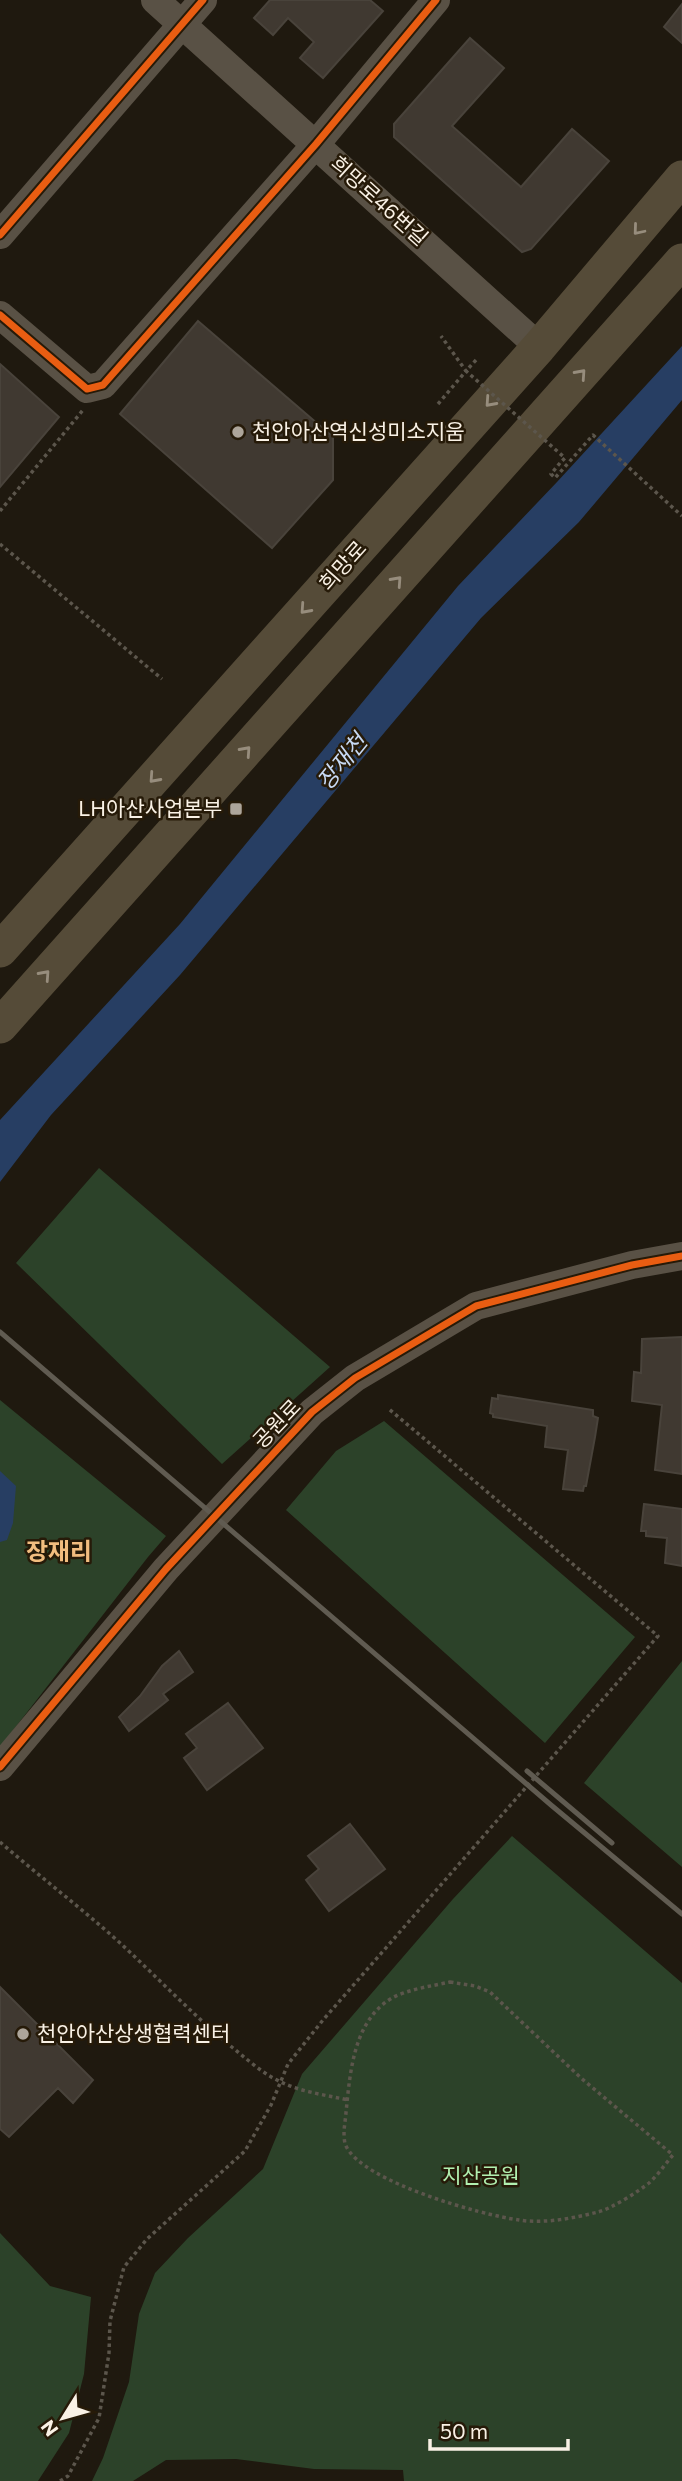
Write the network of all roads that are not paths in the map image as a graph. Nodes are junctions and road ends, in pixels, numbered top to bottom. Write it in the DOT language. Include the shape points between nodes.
graph roads {
  1 [pos="155,0"];
  2 [pos="202,0"];
  3 [pos="436,0"];
  4 [pos="181,24"];
  5 [pos="316,144"];
  6 [pos="682,178"];
  7 [pos="0,236"];
  8 [pos="682,261"];
  9 [pos="0,314"];
  10 [pos="539,347"];
  11 [pos="0,950"];
  12 [pos="0,1026"];
  13 [pos="682,1255"];
  14 [pos="0,1767"];
  1 -- 4 [label="street, 희망로46번길"];
  2 -- 4 [label="street"];
  3 -- 5 [label="street"];
  4 -- 5 [label="street, 희망로46번길"];
  4 -- 7 [label="street"];
  5 -- 9 [label="street" via="103,385 87,389"];
  5 -- 10 [label="street, 희망로46번길"];
  6 -- 10 [label="main road, 희망로, one-way"];
  12 -- 8 [label="main road, one-way"];
  10 -- 11 [label="main road, 희망로, one-way"];
  13 -- 14 [label="street, 공원로" via="476,1306 355,1378 312,1412 166,1569"];
}
